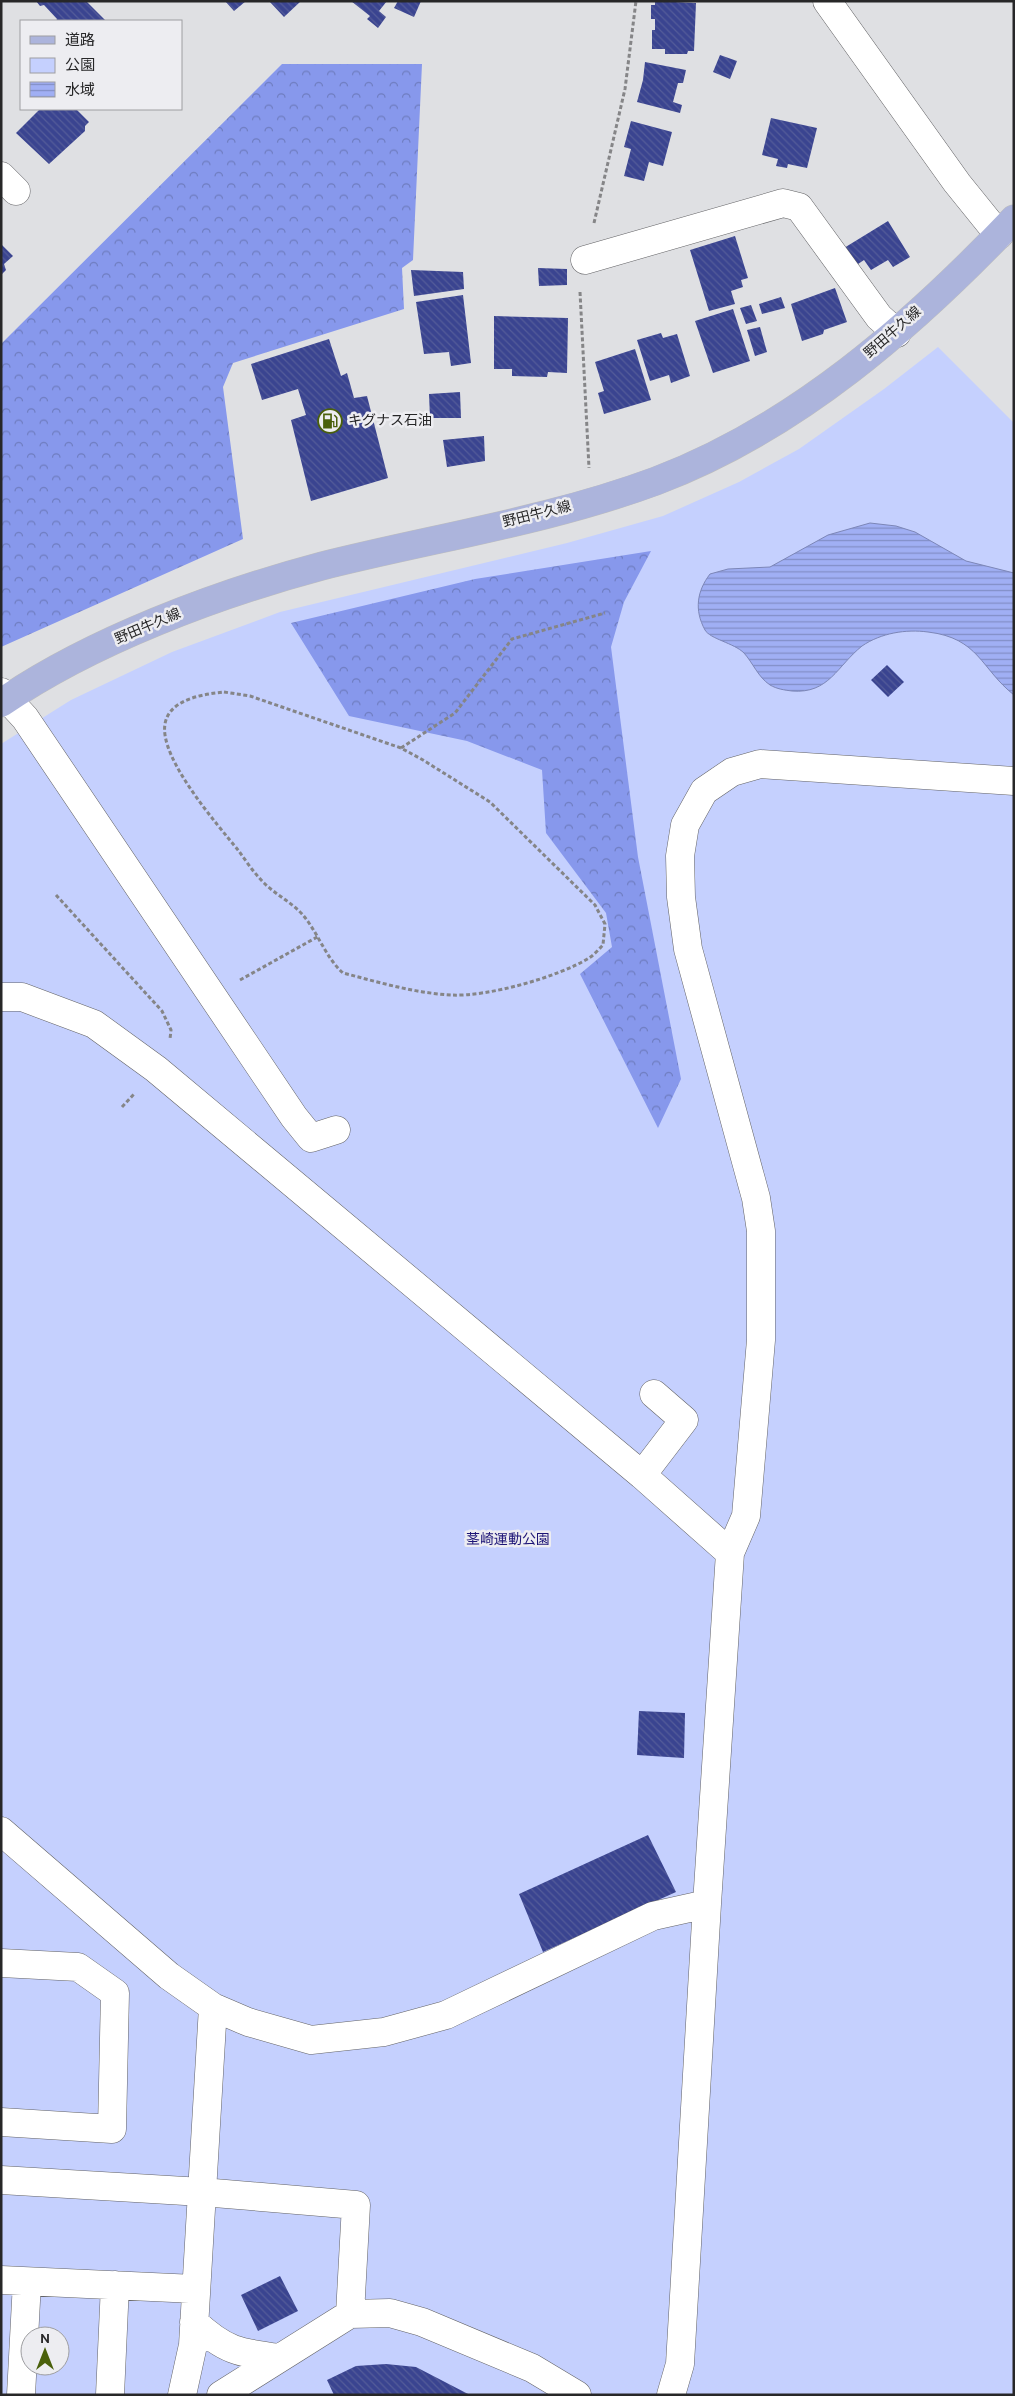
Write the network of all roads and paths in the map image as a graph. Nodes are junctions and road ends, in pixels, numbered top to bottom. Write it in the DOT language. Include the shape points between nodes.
graph roads {
  1 [pos="827,1"];
  2 [pos="1006,227"];
  3 [pos="586,260"];
  4 [pos="898,333"];
  5 [pos="605,613"];
  6 [pos="3,698"];
  7 [pos="401,748"];
  8 [pos="1014,781"];
  9 [pos="56,895"];
  10 [pos="319,936"];
  11 [pos="237,982"];
  12 [pos="1,997"];
  13 [pos="156,1069"];
  14 [pos="122,1108"];
  15 [pos="336,1130"];
  16 [pos="654,1394"];
  17 [pos="642,1475"];
  18 [pos="730,1553"];
  19 [pos="1,1831"];
  20 [pos="707,1904"];
  21 [pos="1,1963"];
  22 [pos="213,2007"];
  23 [pos="1,2122"];
  24 [pos="1,2180"];
  25 [pos="202,2192"];
  26 [pos="14,2281"];
  27 [pos="115,2285"];
  28 [pos="195,2289"];
  29 [pos="350,2314"];
  30 [pos="194,2322"];
  31 [pos="280,2358"];
  32 [pos="21,2395"];
  33 [pos="110,2395"];
  34 [pos="182,2395"];
  35 [pos="221,2395"];
  36 [pos="577,2395"];
  37 [pos="671,2395"];
  1 -- 2 [label="street" via="957,183"];
  2 -- 4 [label="main road, 野田牛久線"];
  3 -- 4 [label="street" via="783,203 799,207 879,317"];
  4 -- 6 [label="main road, 野田牛久線" via="815,395 735,446 656,481 594,501 321,567 227,595 146,626"];
  5 -- 7 [label="path" via="512,639 454,713"];
  6 -- 15 [label="street" via="25,718 310,1138"];
  7 -- 10 [label="path" via="250,696 224,692 200,694 187,700 171,711 165,724 167,744 194,795 264,883 301,912"];
  7 -- 10 [label="path" via="490,802 595,905 605,924 603,945 590,958 548,977 452,996 343,973 334,965"];
  8 -- 18 [label="street" via="760,764 732,772 704,790 685,825 680,856 688,949 756,1198 761,1231 761,1340 746,1516"];
  9 -- 13 [label="path" via="162,1011 171,1030 169,1051"];
  10 -- 11 [label="path"];
  12 -- 13 [label="street" via="22,997 94,1024"];
  13 -- 14 [label="path"];
  13 -- 17 [label="street"];
  16 -- 17 [label="street" via="684,1420"];
  17 -- 18 [label="street"];
  18 -- 20 [label="street"];
  19 -- 22 [label="street" via="170,1976"];
  20 -- 22 [label="street" via="653,1916 446,2015 384,2032 311,2040 248,2022"];
  20 -- 37 [label="street" via="680,2364"];
  21 -- 23 [label="street" via="78,1967 115,1993 116,2013 112,2129"];
  22 -- 25 [label="street"];
  24 -- 25 [label="street"];
  25 -- 28 [label="street"];
  25 -- 29 [label="street" via="356,2205"];
  26 -- 27 [label="street"];
  26 -- 32 [label="street"];
  27 -- 28 [label="street"];
  27 -- 33 [label="street"];
  28 -- 30 [label="street"];
  29 -- 31 [label="street"];
  29 -- 36 [label="street" via="390,2313 422,2322 532,2368"];
  30 -- 31 [label="street" via="213,2340 238,2353"];
  30 -- 34 [label="street" via="193,2345"];
  31 -- 35 [label="street"];
}
